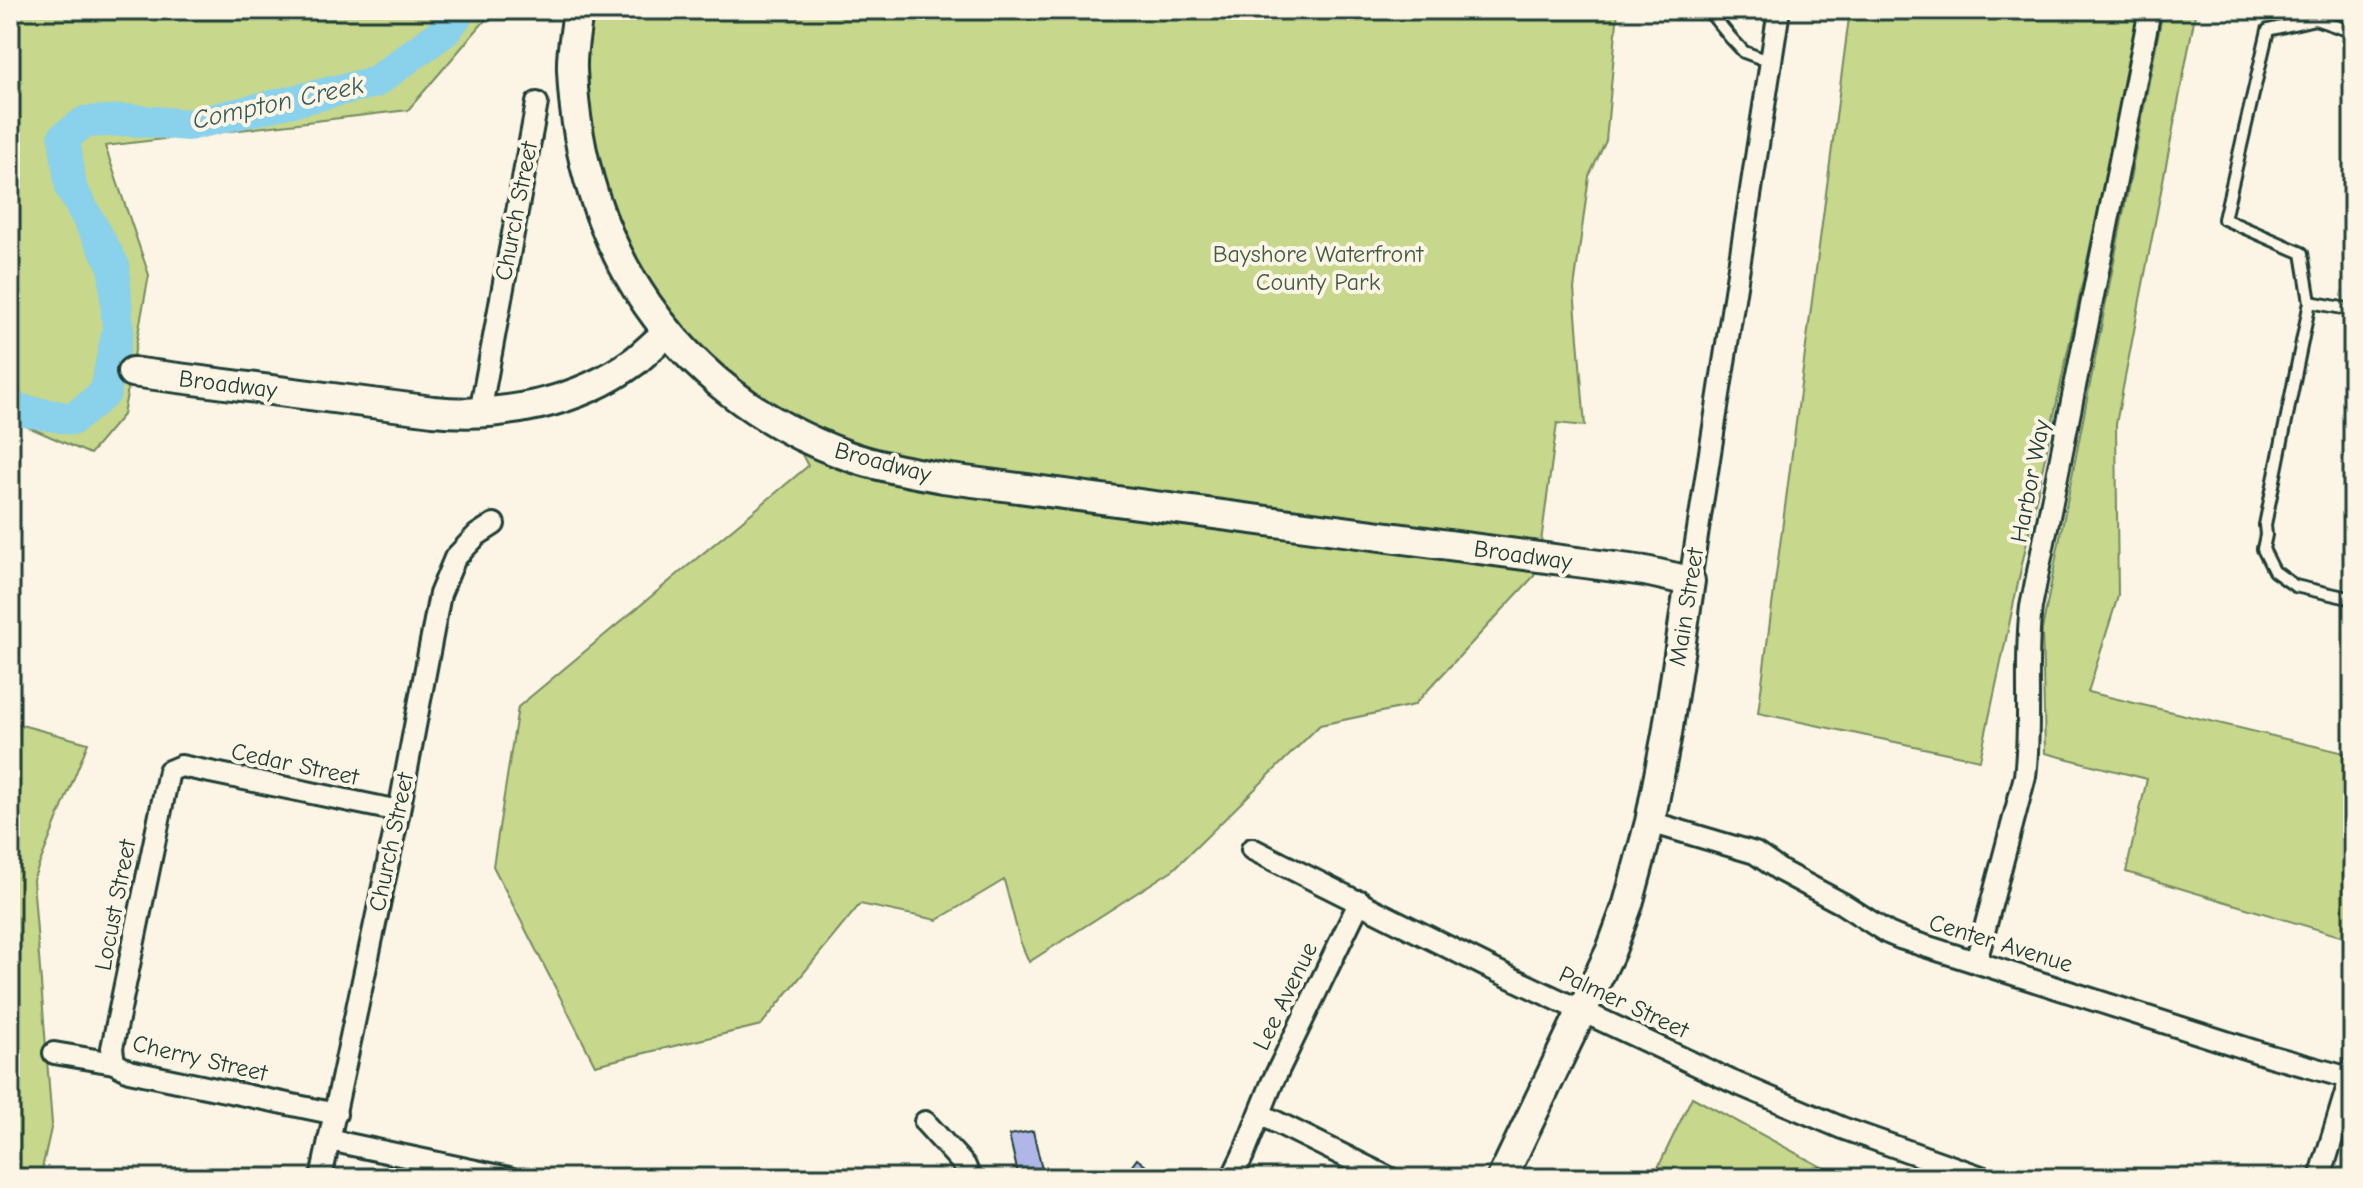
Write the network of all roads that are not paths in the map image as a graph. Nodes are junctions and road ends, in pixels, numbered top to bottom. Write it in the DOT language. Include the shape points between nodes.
graph roads {
  1 [pos="578,10"];
  2 [pos="1708,10"];
  3 [pos="1779,10"];
  4 [pos="2150,10"];
  5 [pos="2353,32"];
  6 [pos="1771,62"];
  7 [pos="537,103"];
  8 [pos="2310,302"];
  9 [pos="2353,310"];
  10 [pos="668,332"];
  11 [pos="132,372"];
  12 [pos="480,413"];
  13 [pos="494,524"];
  14 [pos="1690,581"];
  15 [pos="2353,599"];
  16 [pos="181,766"];
  17 [pos="399,811"];
  18 [pos="1650,822"];
  19 [pos="1252,849"];
  20 [pos="1360,901"];
  21 [pos="1976,962"];
  22 [pos="1582,1012"];
  23 [pos="54,1053"];
  24 [pos="114,1063"];
  25 [pos="2352,1075"];
  26 [pos="336,1114"];
  27 [pos="1260,1114"];
  28 [pos="925,1122"];
  29 [pos="329,1140"];
  30 [pos="321,1178"];
  31 [pos="509,1178"];
  32 [pos="970,1178"];
  33 [pos="1232,1178"];
  34 [pos="1389,1178"];
  35 [pos="1502,1178"];
  36 [pos="1984,1178"];
  37 [pos="2320,1178"];
  1 -- 10 [label="street, Church Street" via="571,68 579,149 590,189 630,277"];
  2 -- 6 [label="lane" via="1744,52"];
  3 -- 6 [label="street, Main Street"];
  4 -- 21 [label="street, Harbor Way" via="2031,607 2025,776"];
  5 -- 8 [label="lane" via="2315,19 2268,30 2224,219 2302,253"];
  6 -- 14 [label="street, Main Street"];
  7 -- 12 [label="street, Church Street"];
  8 -- 9 [label="lane"];
  8 -- 15 [label="lane" via="2263,549 2274,571 2295,586"];
  10 -- 12 [label="street, Broadway" via="601,381 561,398"];
  10 -- 14 [label="street, Broadway" via="710,375 771,419 844,455 892,468"];
  11 -- 12 [label="street, Broadway"];
  13 -- 17 [label="street, Church Street" via="455,558 445,580"];
  14 -- 18 [label="street, Main Street"];
  16 -- 17 [label="street, Cedar Street"];
  16 -- 24 [label="street, Locust Street" via="169,771 164,789 112,1048"];
  17 -- 26 [label="street, Church Street"];
  18 -- 21 [label="street, Center Avenue" via="1755,853 1888,933"];
  18 -- 22 [label="street, Main Street" via="1628,904"];
  19 -- 20 [label="street, Palmer Street"];
  20 -- 22 [label="street, Palmer Street"];
  20 -- 27 [label="street, Lee Avenue"];
  21 -- 25 [label="street, Center Avenue" via="2270,1056"];
  22 -- 35 [label="street, Main Street"];
  22 -- 36 [label="street, Palmer Street" via="1842,1128"];
  23 -- 24 [label="street, Cherry Street"];
  24 -- 26 [label="street, Cherry Street" via="129,1071"];
  25 -- 37 [label="street"];
  26 -- 29 [label="street, Church Street"];
  27 -- 33 [label="street, Lee Avenue"];
  27 -- 34 [label="street"];
  28 -- 32 [label="street"];
  29 -- 30 [label="street, Church Street"];
  29 -- 31 [label="street"];
}
